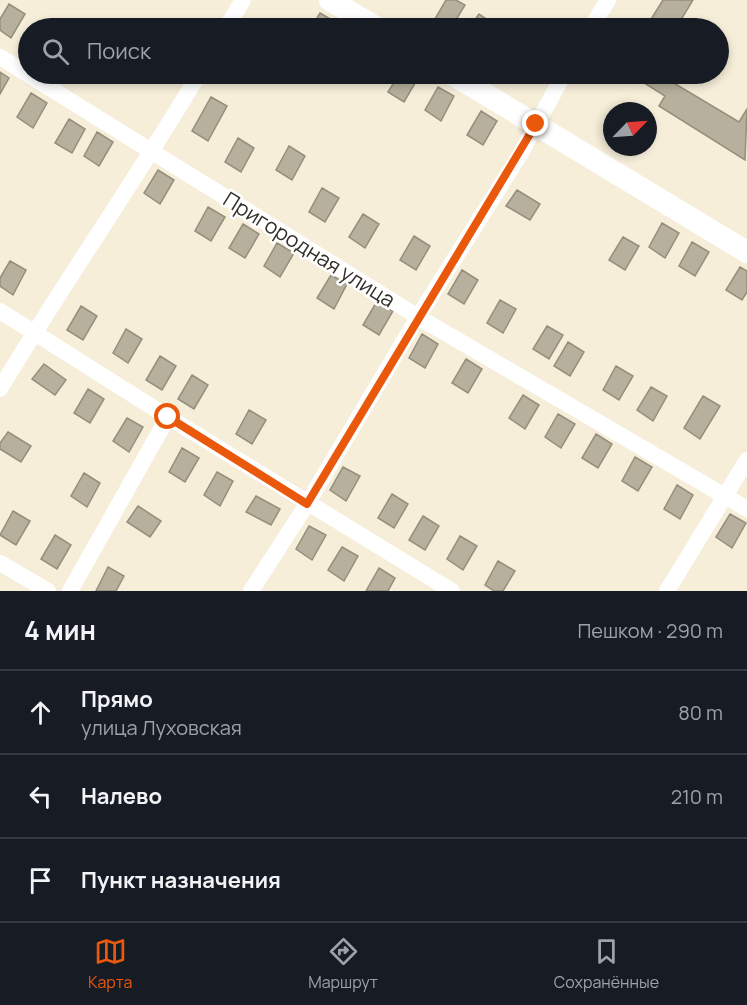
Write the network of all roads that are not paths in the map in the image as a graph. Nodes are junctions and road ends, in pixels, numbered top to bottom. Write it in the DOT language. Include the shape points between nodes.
graph roads {
  1 [pos="243,0"];
  2 [pos="330,0"];
  3 [pos="608,0"];
  4 [pos="232,18"];
  5 [pos="360,18"];
  6 [pos="597,18"];
  7 [pos="0,57"];
  8 [pos="18,68"];
  9 [pos="43,84"];
  10 [pos="193,84"];
  11 [pos="469,84"];
  12 [pos="558,84"];
  13 [pos="536,124"];
  14 [pos="152,153"];
  15 [pos="747,252"];
  16 [pos="0,310"];
  17 [pos="418,317"];
  18 [pos="35,330"];
  19 [pos="0,389"];
  20 [pos="168,417"];
  21 [pos="747,460"];
  22 [pos="726,495"];
  23 [pos="307,504"];
  24 [pos="747,509"];
  25 [pos="0,563"];
  26 [pos="48,591"];
  27 [pos="70,591"];
  28 [pos="250,591"];
  29 [pos="452,591"];
  30 [pos="667,591"];
  1 -- 4 [label="street"];
  2 -- 5 [label="main road"];
  3 -- 6 [label="street"];
  7 -- 8 [label="street, Пригородная улица"];
  9 -- 14 [label="street, Пригородная улица"];
  10 -- 14 [label="street"];
  11 -- 13 [label="main road"];
  12 -- 13 [label="street"];
  13 -- 15 [label="main road"];
  13 -- 17 [label="street"];
  14 -- 17 [label="street, Пригородная улица"];
  14 -- 18 [label="street"];
  16 -- 18 [label="street"];
  17 -- 22 [label="street, Пригородная улица"];
  17 -- 23 [label="street"];
  18 -- 19 [label="street"];
  18 -- 20 [label="street"];
  20 -- 23 [label="street"];
  20 -- 27 [label="street"];
  21 -- 22 [label="street"];
  22 -- 24 [label="street, Пригородная улица"];
  22 -- 30 [label="street"];
  23 -- 28 [label="street"];
  23 -- 29 [label="street"];
  25 -- 26 [label="street"];
}
